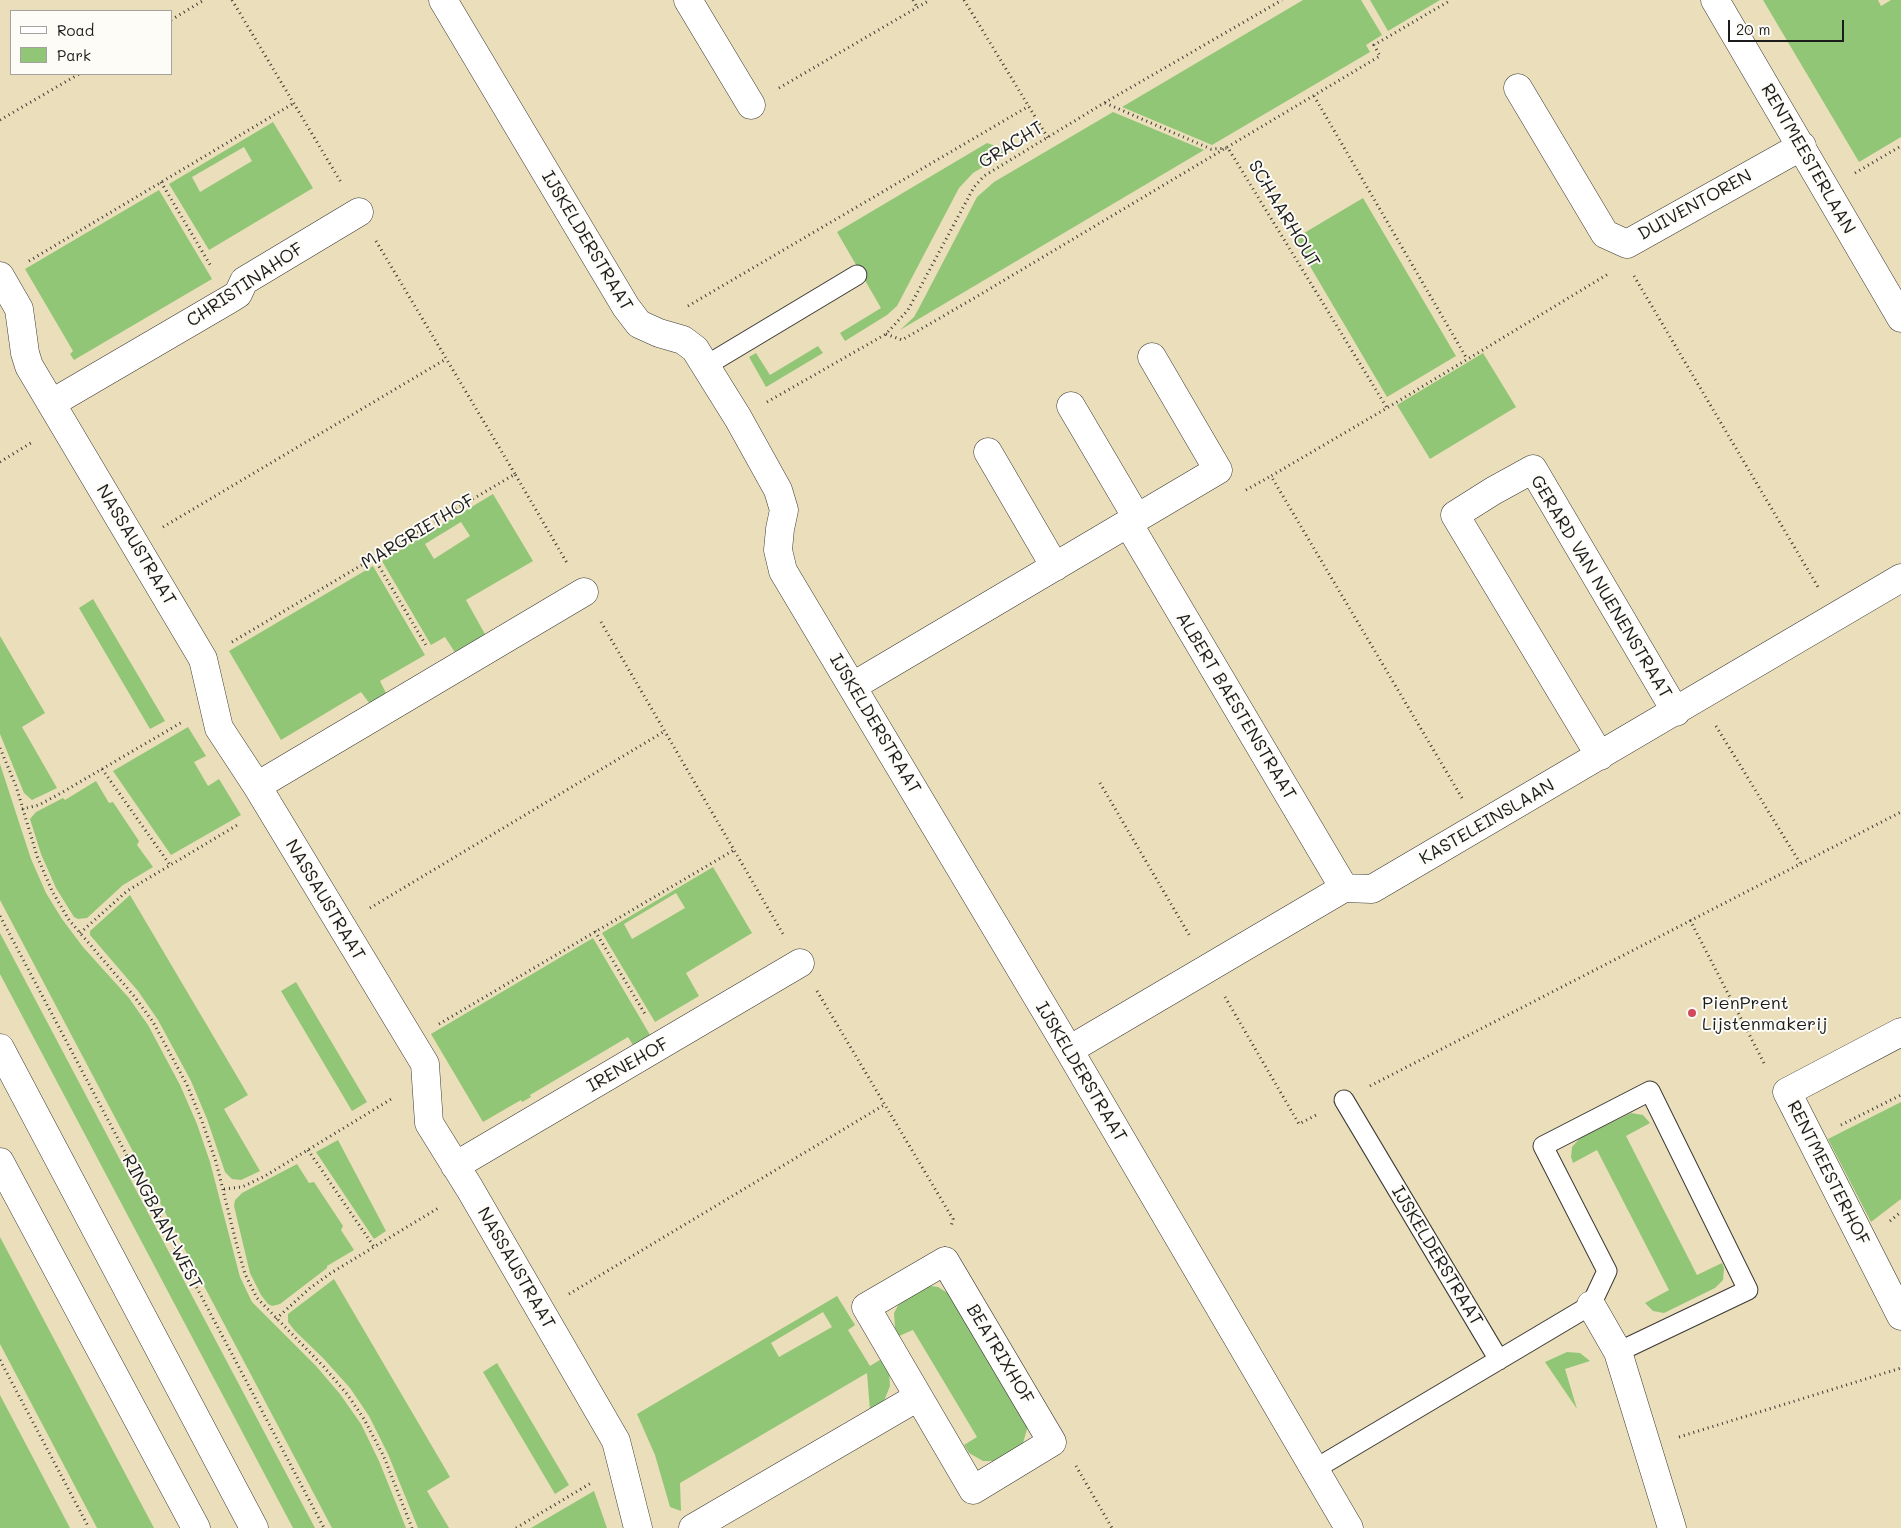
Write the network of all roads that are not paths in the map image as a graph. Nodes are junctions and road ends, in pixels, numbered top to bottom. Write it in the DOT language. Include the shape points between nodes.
graph roads {
  1 [pos="443,0"];
  2 [pos="688,0"];
  3 [pos="1715,0"];
  4 [pos="1518,88"];
  5 [pos="751,105"];
  6 [pos="1802,146"];
  7 [pos="359,212"];
  8 [pos="857,275"];
  9 [pos="0,277"];
  10 [pos="1901,318"];
  11 [pos="1152,357"];
  12 [pos="707,365"];
  13 [pos="52,403"];
  14 [pos="1071,406"];
  15 [pos="988,452"];
  16 [pos="1132,521"];
  17 [pos="1055,567"];
  18 [pos="1901,578"];
  19 [pos="584,592"];
  20 [pos="853,686"];
  21 [pos="1676,712"];
  22 [pos="1600,756"];
  23 [pos="263,796"];
  24 [pos="1344,888"];
  25 [pos="800,962"];
  26 [pos="1901,1032"];
  27 [pos="0,1048"];
  28 [pos="1069,1050"];
  29 [pos="1344,1100"];
  30 [pos="0,1162"];
  31 [pos="455,1166"];
  32 [pos="1591,1305"];
  33 [pos="1901,1316"];
  34 [pos="1618,1352"];
  35 [pos="1499,1360"];
  36 [pos="918,1397"];
  37 [pos="1315,1470"];
  38 [pos="196,1528"];
  39 [pos="254,1528"];
  40 [pos="638,1528"];
  41 [pos="693,1528"];
  42 [pos="1349,1528"];
  43 [pos="1672,1528"];
  1 -- 12 [label="street, IJSKELDERSTRAAT" via="638,324 683,340"];
  2 -- 5 [label="street"];
  3 -- 6 [label="street, RENTMEESTERLAAN"];
  4 -- 6 [label="street, DUIVENTOREN" via="1605,234 1627,244"];
  6 -- 10 [label="street, RENTMEESTERLAAN"];
  7 -- 13 [label="street, CHRISTINAHOF" via="244,281 238,294"];
  8 -- 12 [label="lane"];
  9 -- 13 [label="street, NASSAUSTRAAT" via="19,309 29,366"];
  11 -- 16 [label="street" via="1218,470"];
  12 -- 20 [label="street, IJSKELDERSTRAAT" via="778,490 784,510 778,550 783,571"];
  13 -- 23 [label="street, NASSAUSTRAAT" via="203,658 219,728"];
  14 -- 16 [label="street, ALBERT BAESTENSTRAAT"];
  15 -- 17 [label="street"];
  16 -- 17 [label="street"];
  16 -- 24 [label="street, ALBERT BAESTENSTRAAT"];
  17 -- 20 [label="street"];
  18 -- 21 [label="street, KASTELEINSLAAN"];
  19 -- 23 [label="street" via="444,675"];
  20 -- 28 [label="street, IJSKELDERSTRAAT"];
  21 -- 22 [label="street, KASTELEINSLAAN"];
  21 -- 22 [label="street, GERARD VAN NUENENSTRAAT" via="1533,469 1493,491 1455,515"];
  22 -- 24 [label="street, KASTELEINSLAAN" via="1372,888"];
  23 -- 31 [label="street, NASSAUSTRAAT" via="425,1064 429,1123"];
  24 -- 28 [label="street"];
  25 -- 31 [label="street, IRENEHOF"];
  26 -- 33 [label="street, RENTMEESTERHOF" via="1787,1092"];
  27 -- 39 [label="street"];
  28 -- 37 [label="street, IJSKELDERSTRAAT"];
  29 -- 35 [label="lane, IJSKELDERSTRAAT"];
  30 -- 38 [label="street"];
  31 -- 40 [label="street, NASSAUSTRAAT" via="616,1441"];
  32 -- 34 [label="street"];
  32 -- 34 [label="lane" via="1607,1271 1543,1146 1650,1091 1748,1290"];
  32 -- 35 [label="lane"];
  34 -- 43 [label="street"];
  35 -- 37 [label="lane"];
  36 -- 36 [label="street, BEATRIXHOF" via="866,1308 945,1261 1052,1442 972,1490"];
  36 -- 41 [label="street"];
  37 -- 42 [label="street, IJSKELDERSTRAAT"];
}
